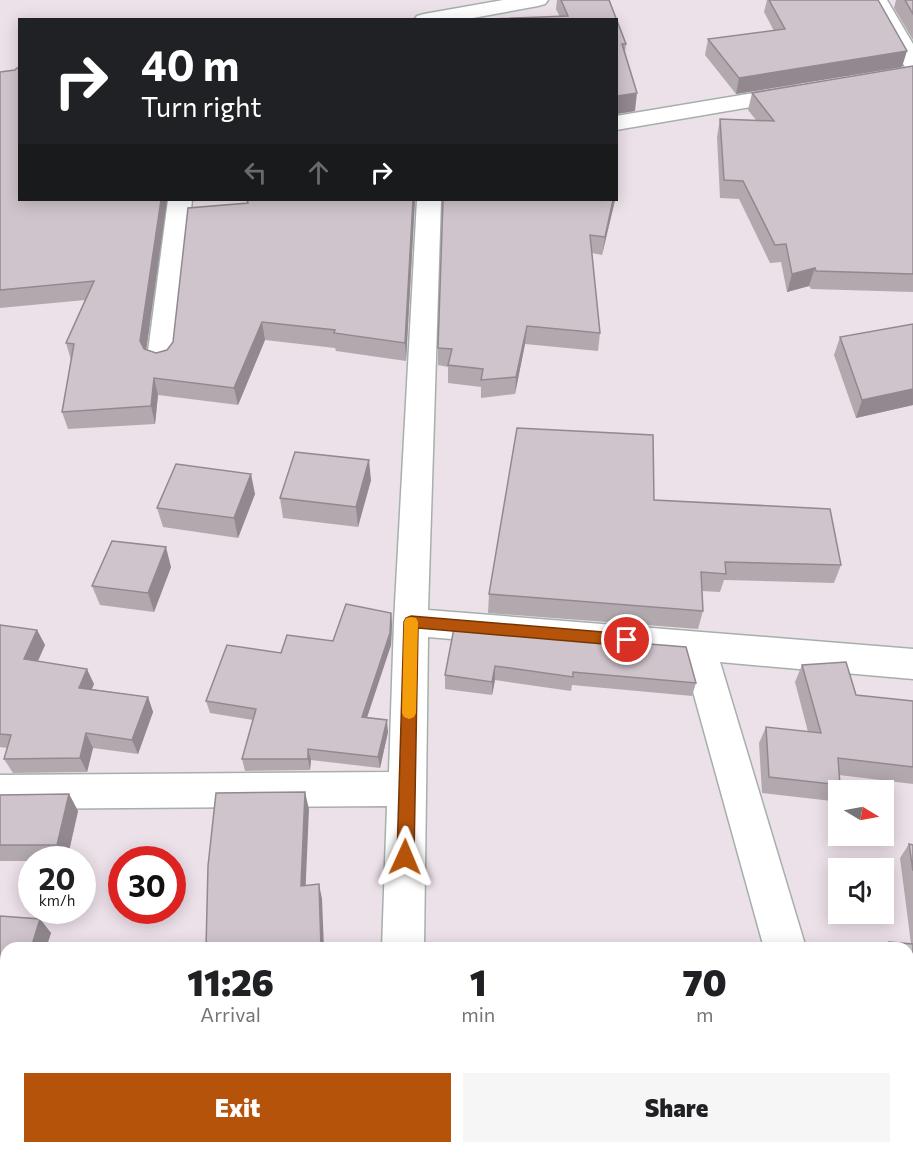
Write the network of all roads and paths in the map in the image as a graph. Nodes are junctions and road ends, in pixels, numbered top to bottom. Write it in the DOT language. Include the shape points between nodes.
graph roads {
  1 [pos="538,0"];
  2 [pos="877,0"];
  3 [pos="441,18"];
  4 [pos="909,70"];
  5 [pos="822,89"];
  6 [pos="618,123"];
  7 [pos="180,201"];
  8 [pos="429,201"];
  9 [pos="161,359"];
  10 [pos="411,622"];
  11 [pos="698,646"];
  12 [pos="913,664"];
  13 [pos="407,789"];
  14 [pos="0,792"];
  15 [pos="403,942"];
  16 [pos="783,942"];
  1 -- 3 [label="street"];
  2 -- 4 [label="street"];
  5 -- 6 [label="street"];
  7 -- 9 [label="street"];
  8 -- 10 [label="street"];
  10 -- 11 [label="street"];
  10 -- 13 [label="street"];
  11 -- 12 [label="street"];
  11 -- 16 [label="street"];
  13 -- 14 [label="street"];
  13 -- 15 [label="street"];
}
